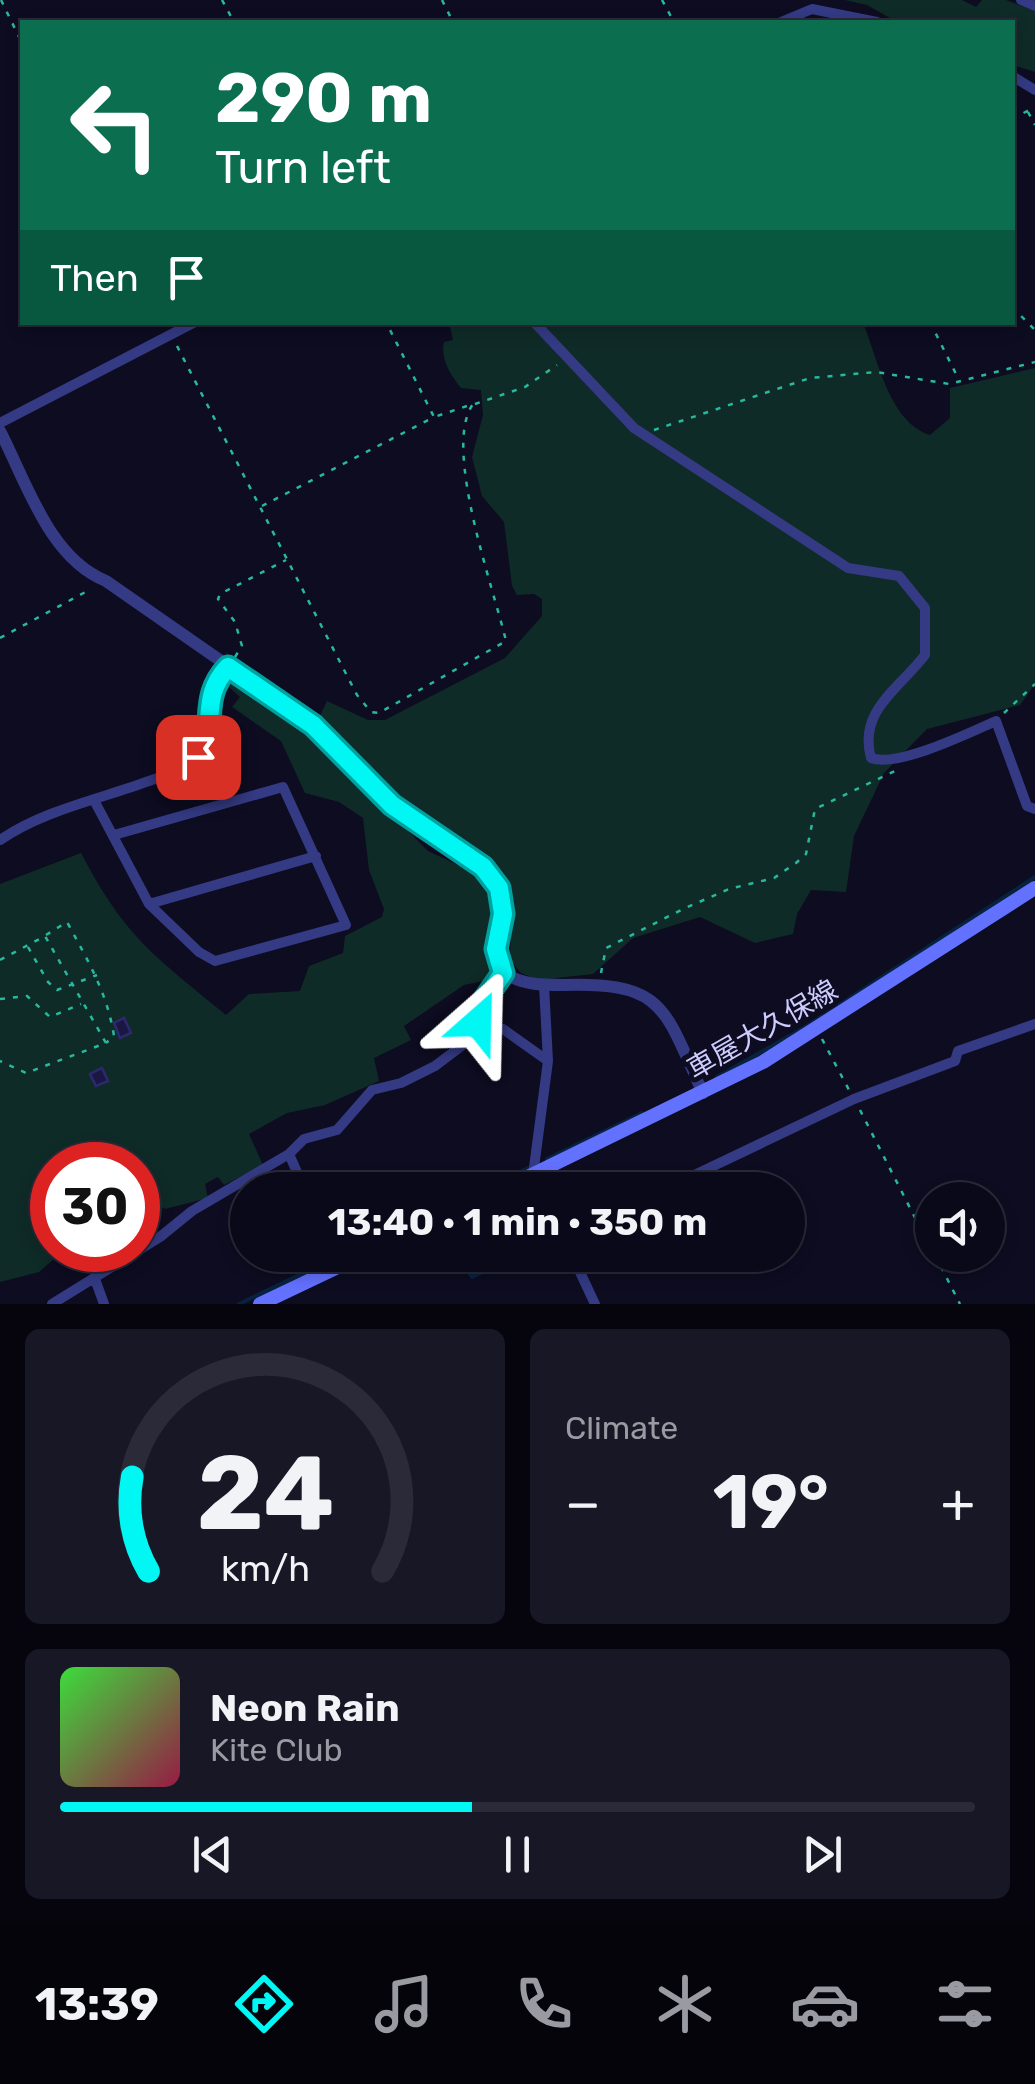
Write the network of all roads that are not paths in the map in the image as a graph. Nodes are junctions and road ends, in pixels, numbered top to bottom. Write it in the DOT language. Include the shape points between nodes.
graph roads {
  1 [pos="1021,0"];
  2 [pos="1035,6"];
  3 [pos="785,20"];
  4 [pos="868,20"];
  5 [pos="189,325"];
  6 [pos="537,325"];
  7 [pos="0,427"];
  8 [pos="228,667"];
  9 [pos="96,802"];
  10 [pos="1035,809"];
  11 [pos="114,834"];
  12 [pos="0,840"];
  13 [pos="316,856"];
  14 [pos="1035,888"];
  15 [pos="149,904"];
  16 [pos="503,973"];
  17 [pos="544,985"];
  18 [pos="1035,1024"];
  19 [pos="476,1036"];
  20 [pos="548,1061"];
  21 [pos="703,1093"];
  22 [pos="289,1154"];
  23 [pos="296,1172"];
  24 [pos="533,1172"];
  25 [pos="539,1172"];
  26 [pos="701,1172"];
  27 [pos="316,1272"];
  28 [pos="580,1272"];
  29 [pos="95,1279"];
  30 [pos="52,1304"];
  31 [pos="104,1304"];
  32 [pos="260,1304"];
  33 [pos="595,1304"];
  1 -- 2 [label="street"];
  3 -- 4 [label="street" via="812,9"];
  5 -- 7 [label="street"];
  6 -- 10 [label="street" via="644,434 848,568 899,576 925,608 925,655 872,716 865,736 872,758 901,760 996,721 1027,806"];
  7 -- 8 [label="street" via="64,553"];
  8 -- 9 [label="street" via="209,694 206,744 198,757"];
  8 -- 16 [label="street" via="313,725 392,805 483,867 499,888 503,914 496,949"];
  9 -- 11 [label="street"];
  9 -- 12 [label="street" via="52,813"];
  11 -- 13 [label="street" via="283,787"];
  11 -- 15 [label="street"];
  13 -- 15 [label="street"];
  13 -- 15 [label="street" via="346,925 215,961"];
  14 -- 21 [label="main road, 車屋大久保線" via="818,1030"];
  16 -- 17 [label="street"];
  16 -- 19 [label="street" via="485,999"];
  17 -- 20 [label="street"];
  17 -- 21 [label="street" via="598,984 639,991 658,1003"];
  18 -- 26 [label="street"];
  19 -- 20 [label="street" via="503,1029"];
  19 -- 22 [label="street" via="435,1066 372,1090 337,1130 304,1138"];
  20 -- 24 [label="street"];
  21 -- 25 [label="main road, 車屋大久保線"];
  22 -- 23 [label="street"];
  22 -- 29 [label="street"];
  27 -- 32 [label="main road"];
  28 -- 33 [label="street"];
  29 -- 30 [label="street"];
  29 -- 31 [label="street"];
}
